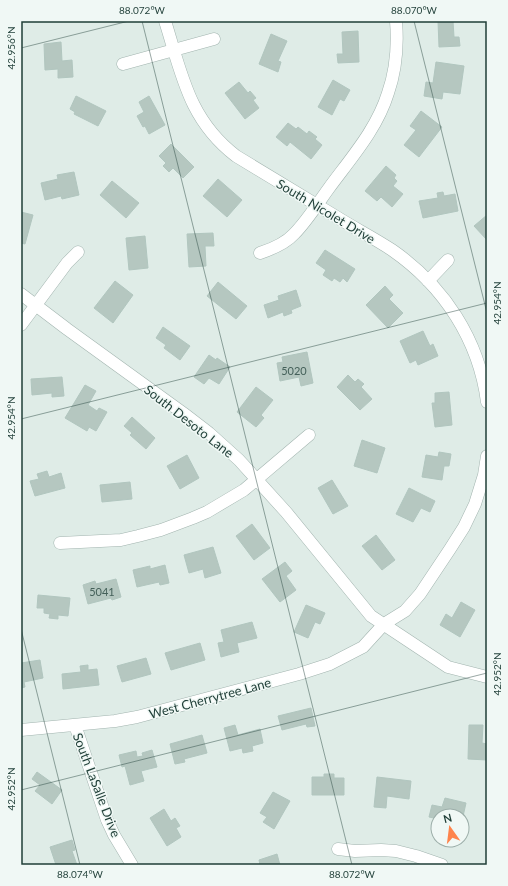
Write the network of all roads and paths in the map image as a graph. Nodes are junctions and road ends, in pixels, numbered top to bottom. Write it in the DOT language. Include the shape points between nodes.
graph roads {
  1 [pos="165,21"];
  2 [pos="396,21"];
  3 [pos="214,39"];
  4 [pos="174,50"];
  5 [pos="123,64"];
  6 [pos="316,205"];
  7 [pos="78,252"];
  8 [pos="260,253"];
  9 [pos="448,260"];
  10 [pos="428,281"];
  11 [pos="21,294"];
  12 [pos="35,305"];
  13 [pos="21,325"];
  14 [pos="487,402"];
  15 [pos="310,435"];
  16 [pos="487,456"];
  17 [pos="256,478"];
  18 [pos="483,496"];
  19 [pos="60,543"];
  20 [pos="384,624"];
  21 [pos="487,677"];
  22 [pos="75,725"];
  23 [pos="21,730"];
  24 [pos="338,848"];
  25 [pos="132,865"];
  26 [pos="440,865"];
  1 -- 4 [label="street, South Nicolet Drive"];
  2 -- 6 [label="street" via="393,76 383,106 368,135"];
  3 -- 4 [label="street"];
  4 -- 5 [label="street"];
  4 -- 6 [label="street, South Nicolet Drive" via="193,104 212,134 236,156"];
  6 -- 8 [label="street" via="294,235 274,248"];
  6 -- 10 [label="street, South Nicolet Drive" via="392,250"];
  7 -- 12 [label="street" via="66,263"];
  9 -- 10 [label="street"];
  10 -- 14 [label="street, South Nicolet Drive" via="452,308 464,327 480,366"];
  11 -- 12 [label="street, South Desoto Lane"];
  12 -- 13 [label="street"];
  12 -- 17 [label="street, South Desoto Lane" via="208,433"];
  15 -- 17 [label="street"];
  16 -- 18 [label="street"];
  17 -- 19 [label="street" via="234,497 207,512 161,530 121,540"];
  17 -- 20 [label="street, South Desoto Lane" via="371,616"];
  18 -- 20 [label="street" via="420,594 406,611"];
  20 -- 21 [label="street, South Desoto Lane" via="448,667"];
  20 -- 22 [label="street, West Cherrytree Lane" via="363,647 335,662 306,672 137,717"];
  22 -- 23 [label="street, West Cherrytree Lane"];
  22 -- 25 [label="street, South LaSalle Drive" via="107,820"];
  24 -- 26 [label="street" via="355,851 396,851"];
}
